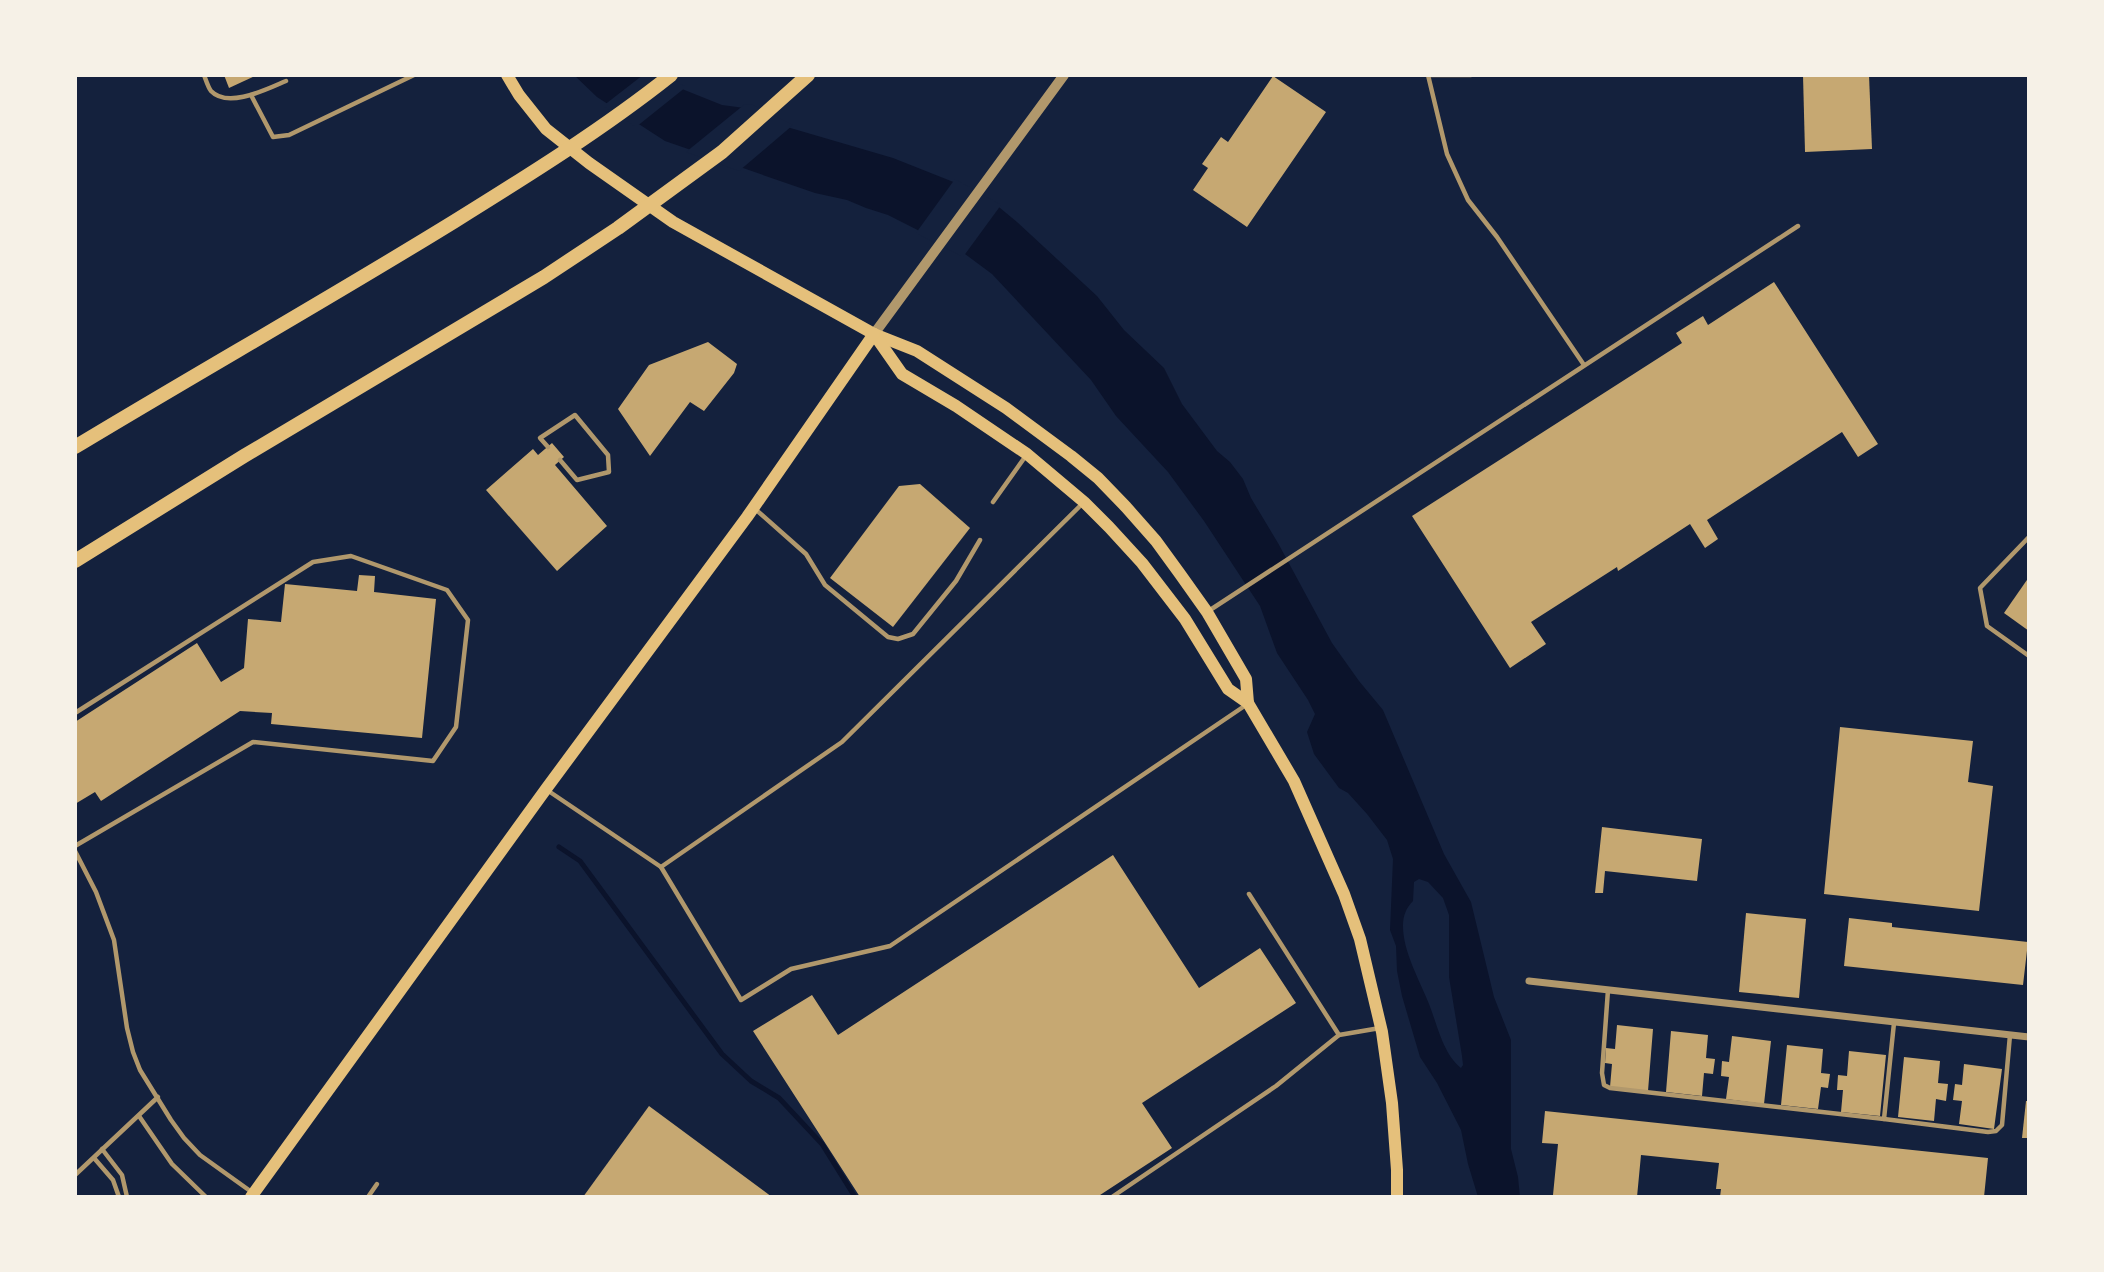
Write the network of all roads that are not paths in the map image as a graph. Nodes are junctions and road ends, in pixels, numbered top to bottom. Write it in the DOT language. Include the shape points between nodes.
graph roads {
  1 [pos="204,75"];
  2 [pos="414,75"];
  3 [pos="508,75"];
  4 [pos="671,75"];
  5 [pos="808,75"];
  6 [pos="1065,75"];
  7 [pos="1429,75"];
  8 [pos="1471,75"];
  9 [pos="286,81"];
  10 [pos="251,95"];
  11 [pos="1798,226"];
  12 [pos="874,334"];
  13 [pos="1584,365"];
  14 [pos="75,447"];
  15 [pos="548,447"];
  16 [pos="1027,454"];
  17 [pos="561,460"];
  18 [pos="993,502"];
  19 [pos="1084,502"];
  20 [pos="754,508"];
  21 [pos="2029,537"];
  22 [pos="980,540"];
  23 [pos="75,561"];
  24 [pos="1207,612"];
  25 [pos="2029,656"];
  26 [pos="1248,703"];
  27 [pos="75,713"];
  28 [pos="546,789"];
  29 [pos="75,848"];
  30 [pos="660,867"];
  31 [pos="1249,894"];
  32 [pos="1529,981"];
  33 [pos="1608,990"];
  34 [pos="1894,1022"];
  35 [pos="1381,1028"];
  36 [pos="1339,1035"];
  37 [pos="2010,1035"];
  38 [pos="2029,1037"];
  39 [pos="158,1097"];
  40 [pos="139,1116"];
  41 [pos="1884,1119"];
  42 [pos="102,1149"];
  43 [pos="93,1158"];
  44 [pos="75,1175"];
  45 [pos="377,1184"];
  46 [pos="252,1195"];
  47 [pos="119,1197"];
  48 [pos="127,1197"];
  49 [pos="206,1197"];
  50 [pos="368,1197"];
  51 [pos="1112,1197"];
  52 [pos="1396,1197"];
  1 -- 10 [label="lane" via="211,91 226,99"];
  2 -- 10 [label="lane" via="289,135 273,137"];
  3 -- 12 [label="main road" via="546,129 589,163 673,222"];
  4 -- 14 [label="highway" via="569,150 489,200"];
  5 -- 23 [label="highway" via="722,152 618,228"];
  6 -- 12 [label="street"];
  7 -- 8 [label="lane"];
  7 -- 13 [label="lane" via="1447,154 1468,200"];
  9 -- 10 [label="lane"];
  11 -- 13 [label="lane"];
  12 -- 16 [label="main road" via="902,374"];
  12 -- 20 [label="main road"];
  12 -- 24 [label="main road" via="917,351 1006,408 1098,478 1156,541"];
  13 -- 24 [label="lane"];
  15 -- 17 [label="lane" via="540,439 575,415 608,455 609,472 577,480"];
  16 -- 18 [label="lane"];
  16 -- 19 [label="main road"];
  19 -- 26 [label="main road" via="1165,592 1228,689"];
  19 -- 30 [label="lane" via="842,742"];
  20 -- 22 [label="lane" via="806,554 825,585 888,637 898,639 913,634 956,581"];
  20 -- 28 [label="main road"];
  21 -- 25 [label="lane" via="1980,588 1987,626"];
  24 -- 26 [label="main road" via="1247,679"];
  26 -- 30 [label="lane" via="890,946 791,969 741,1000"];
  26 -- 35 [label="main road" via="1294,781 1344,894"];
  27 -- 29 [label="lane" via="313,562 351,556 447,590 468,621 456,727 433,761 253,742"];
  28 -- 30 [label="lane"];
  28 -- 46 [label="main road"];
  29 -- 39 [label="lane" via="114,940 133,1052"];
  31 -- 36 [label="lane"];
  32 -- 33 [label="street"];
  33 -- 34 [label="street"];
  33 -- 41 [label="lane" via="1602,1073 1610,1088"];
  34 -- 37 [label="street"];
  34 -- 41 [label="lane"];
  35 -- 36 [label="lane"];
  35 -- 52 [label="main road" via="1392,1103"];
  36 -- 51 [label="lane" via="1276,1086"];
  37 -- 38 [label="street"];
  37 -- 41 [label="lane" via="2002,1125 1996,1131"];
  39 -- 40 [label="lane"];
  39 -- 46 [label="lane" via="200,1155"];
  40 -- 42 [label="lane"];
  40 -- 49 [label="lane" via="172,1164"];
  42 -- 43 [label="lane"];
  42 -- 48 [label="lane" via="122,1175"];
  43 -- 44 [label="lane"];
  43 -- 47 [label="lane" via="113,1180"];
  45 -- 50 [label="lane"];
}
